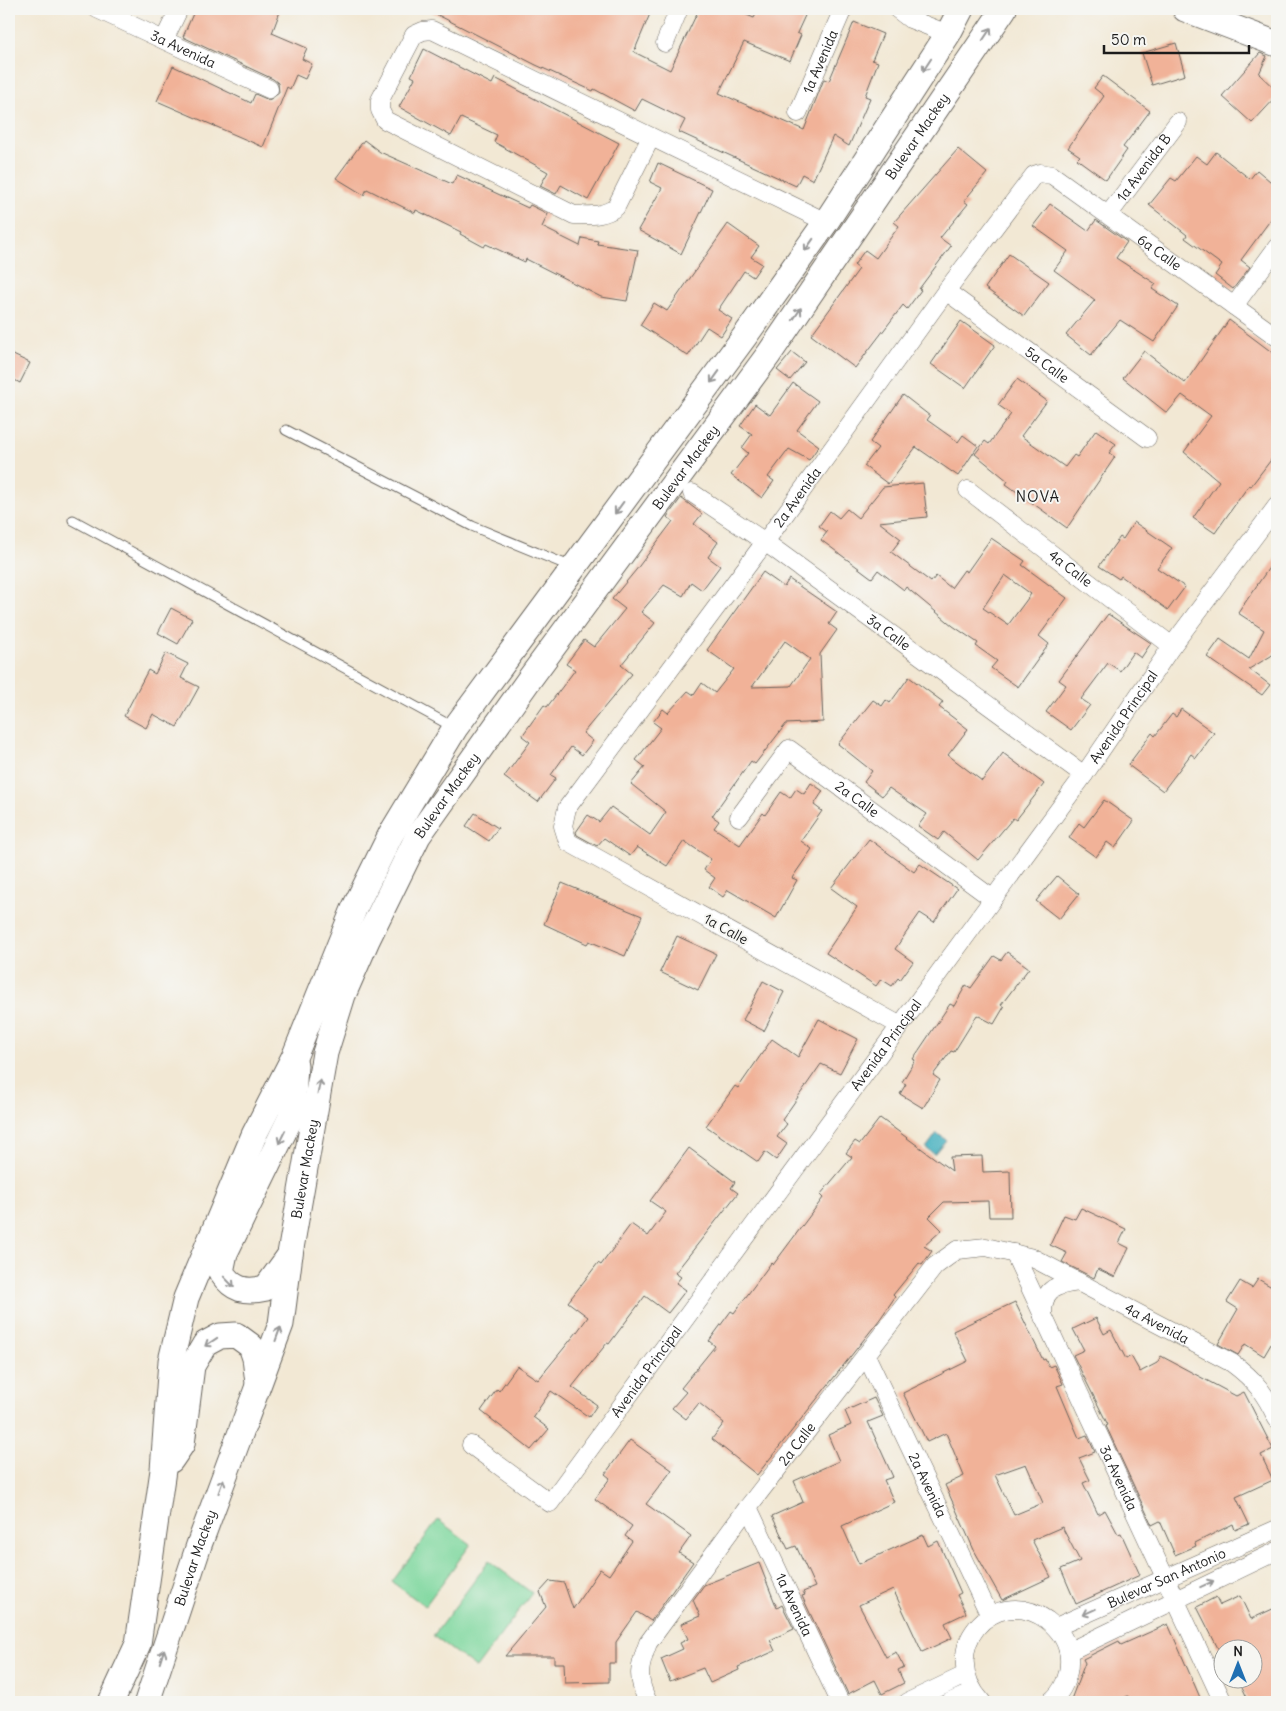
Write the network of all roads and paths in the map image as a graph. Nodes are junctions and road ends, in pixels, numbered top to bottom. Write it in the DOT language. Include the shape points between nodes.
graph roads {
  1 [pos="97,9"];
  2 [pos="179,9"];
  3 [pos="679,9"];
  4 [pos="843,9"];
  5 [pos="897,9"];
  6 [pos="1004,9"];
  7 [pos="1185,9"];
  8 [pos="958,10"];
  9 [pos="948,34"];
  10 [pos="164,40"];
  11 [pos="665,43"];
  12 [pos="1277,44"];
  13 [pos="1277,51"];
  14 [pos="269,88"];
  15 [pos="798,113"];
  16 [pos="1178,122"];
  17 [pos="651,137"];
  18 [pos="1040,174"];
  19 [pos="1109,214"];
  20 [pos="826,222"];
  21 [pos="1277,247"];
  22 [pos="946,291"];
  23 [pos="1234,306"];
  24 [pos="1277,337"];
  25 [pos="286,430"];
  26 [pos="1147,438"];
  27 [pos="968,490"];
  28 [pos="692,494"];
  29 [pos="1277,506"];
  30 [pos="74,520"];
  31 [pos="765,542"];
  32 [pos="575,568"];
  33 [pos="1172,646"];
  34 [pos="455,728"];
  35 [pos="1084,775"];
  36 [pos="739,817"];
  37 [pos="563,826"];
  38 [pos="993,899"];
  39 [pos="898,1025"];
  40 [pos="296,1055"];
  41 [pos="1014,1253"];
  42 [pos="290,1254"];
  43 [pos="1079,1282"];
  44 [pos="1043,1318"];
  45 [pos="866,1355"];
  46 [pos="258,1383"];
  47 [pos="1277,1419"];
  48 [pos="471,1445"];
  49 [pos="164,1470"];
  50 [pos="748,1507"];
  51 [pos="1277,1529"];
  52 [pos="1277,1551"];
  53 [pos="1166,1578"];
  54 [pos="1176,1599"];
  55 [pos="990,1616"];
  56 [pos="1056,1627"];
  57 [pos="1068,1650"];
  58 [pos="965,1675"];
  59 [pos="977,1697"];
  60 [pos="112,1702"];
  61 [pos="147,1702"];
  62 [pos="648,1702"];
  63 [pos="840,1702"];
  64 [pos="908,1702"];
  65 [pos="950,1702"];
  66 [pos="1050,1702"];
  67 [pos="1223,1702"];
  1 -- 10 [label="street, 3a Avenida"];
  2 -- 10 [label="street"];
  3 -- 11 [label="street"];
  4 -- 15 [label="street, 1a Avenida"];
  5 -- 9 [label="street" via="910,19"];
  42 -- 6 [label="main road, Bulevar Mackey, one-way" via="325,1053 343,995 418,836 769,354"];
  7 -- 12 [label="main road"];
  7 -- 13 [label="lane" via="1187,18 1194,22"];
  8 -- 9 [label="main road, Bulevar Mackey"];
  9 -- 20 [label="main road, Bulevar Mackey, one-way"];
  10 -- 14 [label="street, 3a Avenida"];
  16 -- 19 [label="street, 1a Avenida B"];
  17 -- 17 [label="street" via="432,30 414,35 380,100 385,120 574,215 599,215 616,207"];
  17 -- 20 [label="street"];
  18 -- 19 [label="street, 6a Calle" via="1052,175"];
  18 -- 22 [label="street, 2a Avenida" via="1028,181"];
  19 -- 23 [label="street, 6a Calle"];
  20 -- 32 [label="main road, Bulevar Mackey, one-way"];
  21 -- 23 [label="street"];
  22 -- 26 [label="street, 5a Calle"];
  22 -- 31 [label="street, 2a Avenida"];
  23 -- 24 [label="street, 6a Calle"];
  25 -- 32 [label="lane" via="472,526"];
  27 -- 33 [label="street, 4a Calle"];
  28 -- 31 [label="street, 3a Calle"];
  29 -- 33 [label="street, Avenida Principal"];
  30 -- 34 [label="lane"];
  31 -- 35 [label="street, 3a Calle"];
  31 -- 37 [label="street, 2a Avenida" via="567,808"];
  32 -- 34 [label="main road, Bulevar Mackey"];
  33 -- 35 [label="street, Avenida Principal"];
  34 -- 40 [label="main road, Bulevar Mackey" via="387,842 354,909"];
  35 -- 38 [label="street, Avenida Principal"];
  36 -- 38 [label="street, 2a Calle" via="789,749"];
  37 -- 39 [label="street, 1a Calle" via="568,842"];
  38 -- 39 [label="street, Avenida Principal"];
  39 -- 48 [label="street, Avenida Principal" via="550,1503"];
  40 -- 42 [label="main road, one-way" via="292,1115 225,1253 221,1272 235,1288 248,1292 266,1288"];
  40 -- 49 [label="main road, Bulevar Mackey" via="254,1135 186,1298 171,1361"];
  41 -- 43 [label="street, 4a Avenida" via="1033,1258"];
  41 -- 44 [label="street, 3a Avenida"];
  41 -- 45 [label="street, 2a Calle" via="986,1247 957,1250 935,1266"];
  46 -- 42 [label="main road, Bulevar Mackey, one-way" via="281,1324"];
  43 -- 44 [label="street" via="1054,1287 1047,1294"];
  43 -- 47 [label="street, 4a Avenida" via="1232,1363 1254,1379 1269,1400"];
  44 -- 53 [label="street, 3a Avenida"];
  45 -- 50 [label="street, 2a Calle"];
  45 -- 55 [label="street, 2a Avenida"];
  46 -- 49 [label="main road, one-way" via="251,1346 236,1335 220,1336 205,1344 192,1366 182,1444"];
  61 -- 46 [label="main road, Bulevar Mackey, one-way"];
  49 -- 60 [label="main road, Bulevar Mackey" via="138,1644"];
  50 -- 62 [label="street, 2a Calle" via="648,1643 638,1669"];
  50 -- 63 [label="street, 1a Avenida"];
  51 -- 53 [label="street, Bulevar San Antonio"];
  54 -- 52 [label="street, Bulevar San Antonio, one-way"];
  53 -- 54 [label="street, 3a Avenida"];
  53 -- 56 [label="street, Bulevar San Antonio, one-way"];
  54 -- 57 [label="street, Bulevar San Antonio"];
  54 -- 67 [label="street, 3a Avenida"];
  55 -- 56 [label="street" via="1020,1609 1036,1613"];
  55 -- 58 [label="street" via="976,1627 968,1642 964,1658"];
  56 -- 57 [label="street"];
  57 -- 66 [label="street" via="1069,1667 1064,1684"];
  58 -- 59 [label="street"];
  58 -- 64 [label="street"];
  59 -- 65 [label="street"];
}
